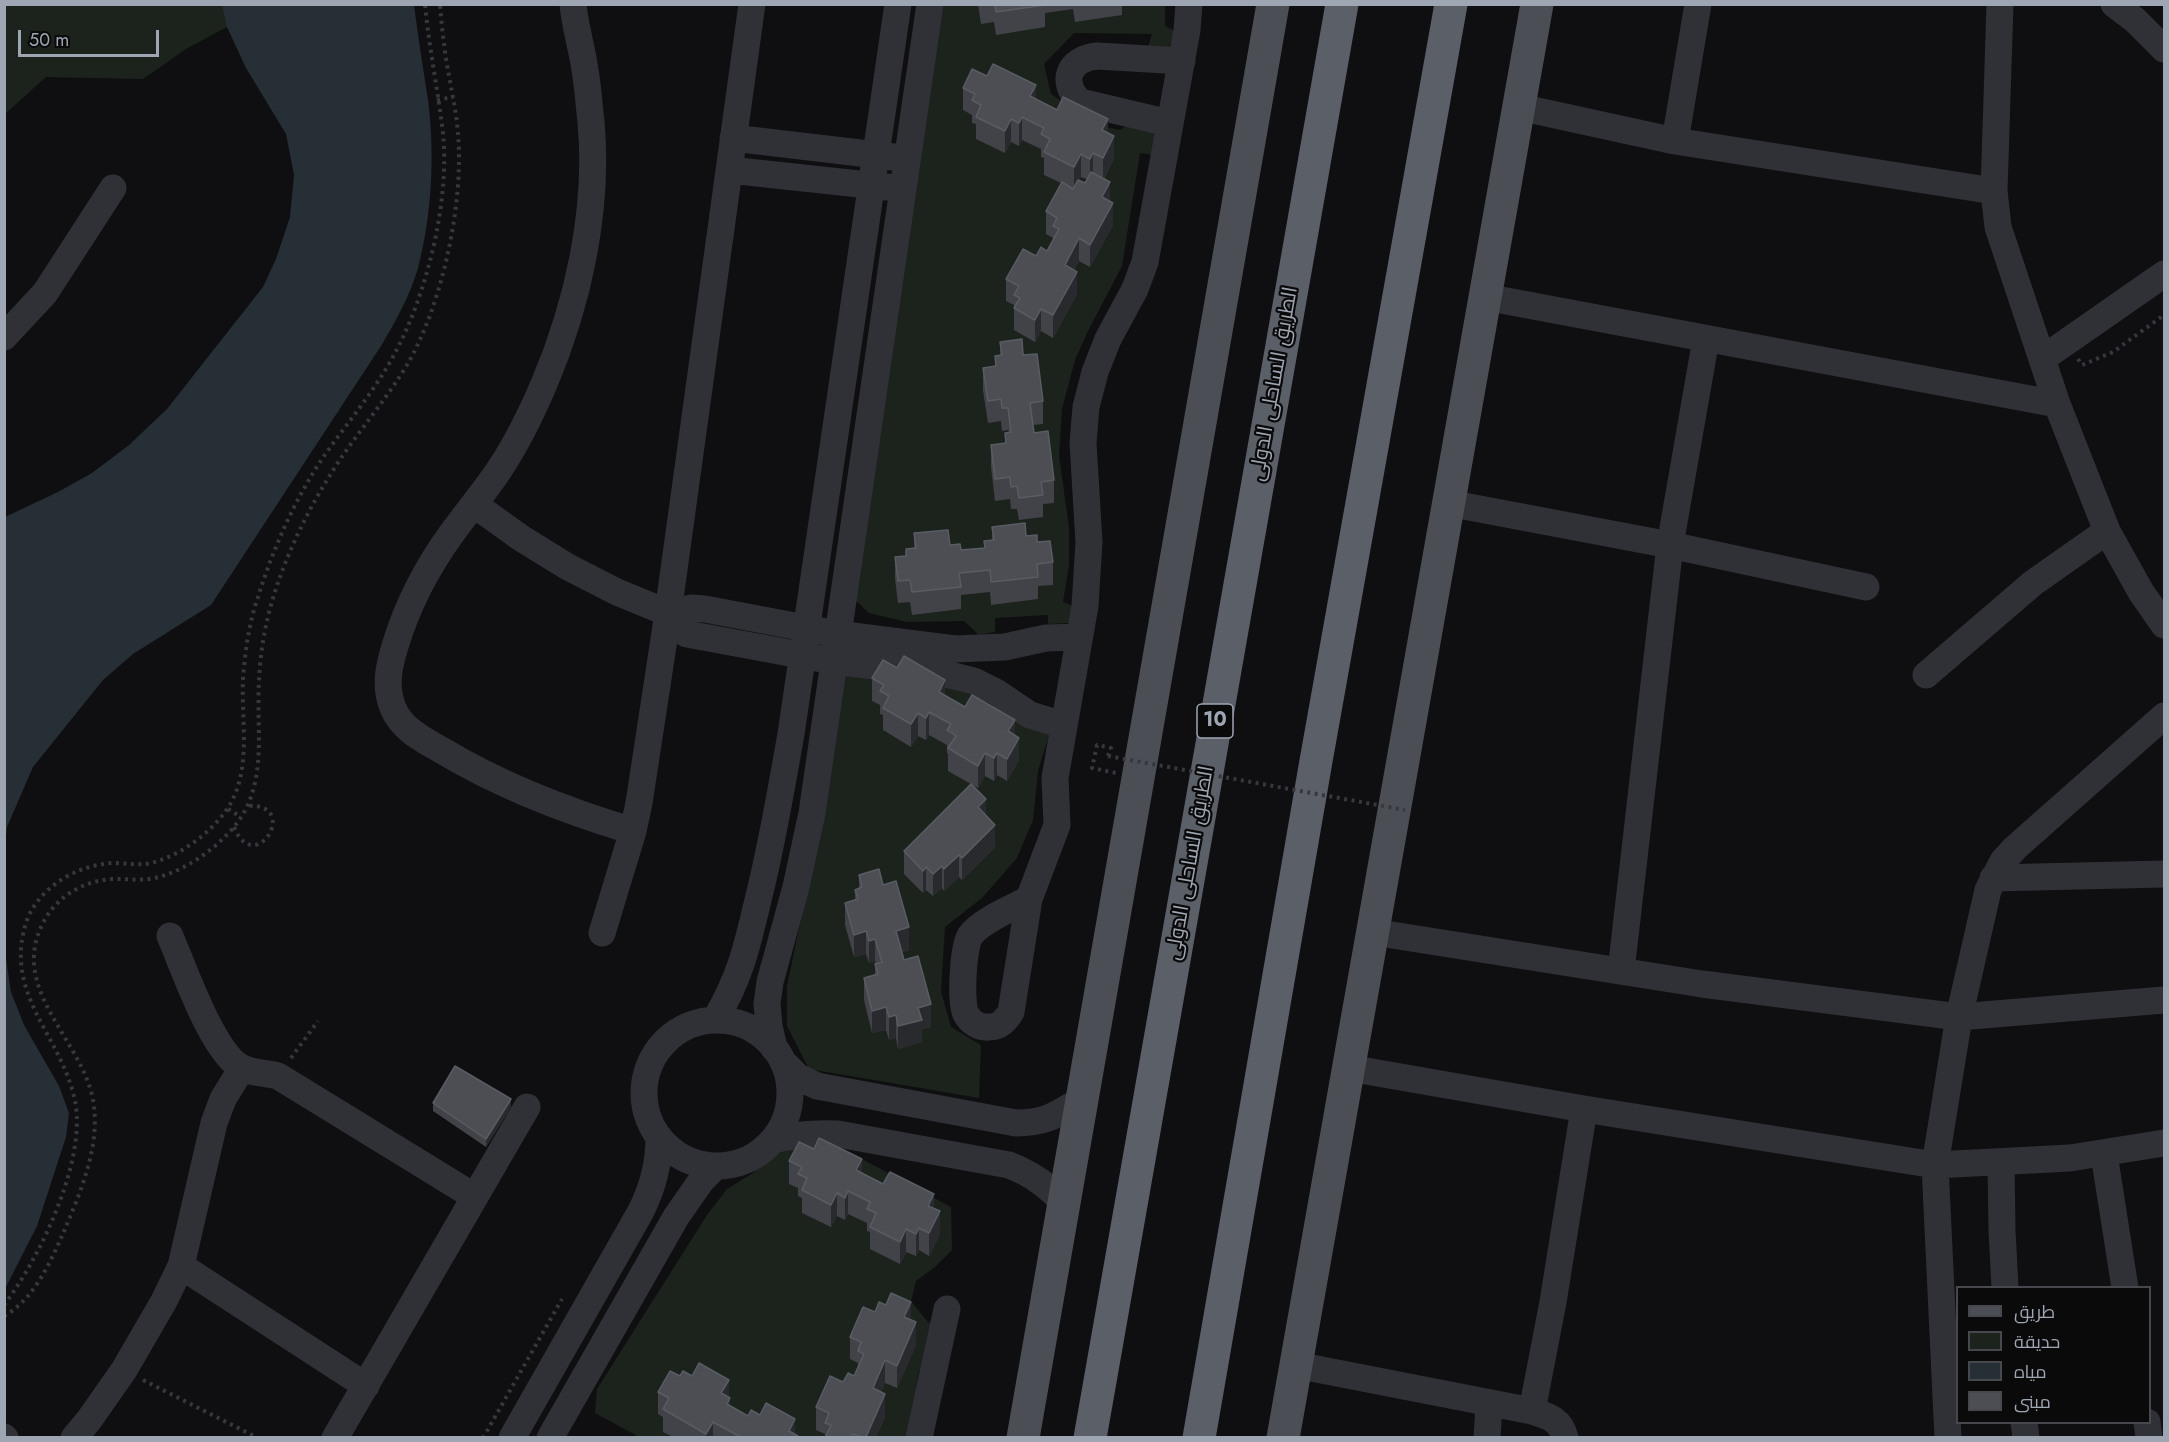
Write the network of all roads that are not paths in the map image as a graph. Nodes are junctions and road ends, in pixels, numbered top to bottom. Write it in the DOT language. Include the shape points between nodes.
graph roads {
  1 [pos="573,4"];
  2 [pos="752,4"];
  3 [pos="898,4"];
  4 [pos="930,4"];
  5 [pos="1189,4"];
  6 [pos="1273,4"];
  7 [pos="1290,4"];
  8 [pos="1342,4"];
  9 [pos="1451,4"];
  10 [pos="1515,4"];
  11 [pos="1537,4"];
  12 [pos="1698,4"];
  13 [pos="2000,4"];
  14 [pos="2114,4"];
  15 [pos="2164,49"];
  16 [pos="1182,61"];
  17 [pos="1519,108"];
  18 [pos="1169,123"];
  19 [pos="734,138"];
  20 [pos="1675,141"];
  21 [pos="876,155"];
  22 [pos="908,159"];
  23 [pos="729,170"];
  24 [pos="871,185"];
  25 [pos="112,188"];
  26 [pos="903,190"];
  27 [pos="1994,191"];
  28 [pos="2164,274"];
  29 [pos="1485,297"];
  30 [pos="4,337"];
  31 [pos="1706,339"];
  32 [pos="2042,359"];
  33 [pos="2058,404"];
  34 [pos="1448,503"];
  35 [pos="474,505"];
  36 [pos="2107,531"];
  37 [pos="1670,545"];
  38 [pos="1866,587"];
  39 [pos="668,613"];
  40 [pos="2163,620"];
  41 [pos="837,634"];
  42 [pos="1079,637"];
  43 [pos="804,642"];
  44 [pos="833,661"];
  45 [pos="1926,675"];
  46 [pos="2164,716"];
  47 [pos="1063,725"];
  48 [pos="633,831"];
  49 [pos="2164,874"];
  50 [pos="1993,878"];
  51 [pos="1029,899"];
  52 [pos="1373,932"];
  53 [pos="602,933"];
  54 [pos="170,936"];
  55 [pos="1621,971"];
  56 [pos="2164,1000"];
  57 [pos="1959,1017"];
  58 [pos="715,1020"];
  59 [pos="778,1055"];
  60 [pos="242,1068"];
  61 [pos="1349,1068"];
  62 [pos="867,1096"];
  63 [pos="1081,1100"];
  64 [pos="527,1107"];
  65 [pos="1584,1109"];
  66 [pos="659,1138"];
  67 [pos="859,1139"];
  68 [pos="773,1140"];
  69 [pos="2164,1143"];
  70 [pos="2104,1154"];
  71 [pos="2001,1163"];
  72 [pos="1935,1165"];
  73 [pos="716,1166"];
  74 [pos="475,1197"];
  75 [pos="1064,1203"];
  76 [pos="181,1266"];
  77 [pos="2005,1286"];
  78 [pos="2125,1286"];
  79 [pos="947,1309"];
  80 [pos="1296,1365"];
  81 [pos="366,1386"];
  82 [pos="1489,1404"];
  83 [pos="1532,1411"];
  84 [pos="560,1434"];
  85 [pos="74,1437"];
  86 [pos="335,1437"];
  87 [pos="512,1437"];
  88 [pos="919,1437"];
  89 [pos="1023,1437"];
  90 [pos="1040,1437"];
  91 [pos="1090,1437"];
  92 [pos="1199,1437"];
  93 [pos="1260,1437"];
  94 [pos="1283,1437"];
  95 [pos="1487,1437"];
  96 [pos="1565,1437"];
  97 [pos="1948,1437"];
  1 -- 35 [label="street" via="591,126 590,202 576,288 553,362 525,426"];
  2 -- 19 [label="street"];
  3 -- 21 [label="street"];
  4 -- 22 [label="street"];
  5 -- 16 [label="street"];
  6 -- 63 [label="main road"];
  7 -- 90 [label="main road"];
  8 -- 91 [label="highway, الطريق الساحلى الدولى / 10"];
  9 -- 92 [label="highway"];
  10 -- 93 [label="main road"];
  11 -- 17 [label="main road"];
  12 -- 20 [label="street"];
  13 -- 27 [label="street"];
  14 -- 15 [label="street"];
  16 -- 18 [label="street"];
  16 -- 18 [label="street" via="1085,57 1070,72 1072,94 1080,102"];
  17 -- 20 [label="street"];
  17 -- 29 [label="main road"];
  18 -- 42 [label="street" via="1145,262 1108,339 1086,407 1083,443 1089,563"];
  19 -- 21 [label="street"];
  19 -- 23 [label="street"];
  20 -- 27 [label="street"];
  21 -- 22 [label="street"];
  21 -- 24 [label="street"];
  22 -- 26 [label="street"];
  23 -- 24 [label="street"];
  23 -- 39 [label="street"];
  24 -- 26 [label="street"];
  24 -- 43 [label="street"];
  25 -- 30 [label="street" via="45,293"];
  26 -- 41 [label="street"];
  27 -- 32 [label="street" via="2003,245"];
  28 -- 32 [label="street"];
  29 -- 31 [label="street"];
  29 -- 34 [label="main road"];
  31 -- 33 [label="street"];
  31 -- 37 [label="street"];
  32 -- 33 [label="street"];
  33 -- 36 [label="street"];
  34 -- 37 [label="street"];
  34 -- 52 [label="main road"];
  35 -- 39 [label="street" via="568,567"];
  35 -- 48 [label="street" via="431,565 400,632 387,689 393,710 406,728 473,769 524,794"];
  36 -- 40 [label="street" via="2129,572"];
  36 -- 45 [label="street" via="2033,583"];
  37 -- 38 [label="street"];
  37 -- 55 [label="street"];
  39 -- 43 [label="street" via="705,609"];
  39 -- 48 [label="street"];
  41 -- 42 [label="street" via="955,649"];
  41 -- 43 [label="street"];
  41 -- 44 [label="street"];
  42 -- 47 [label="street"];
  43 -- 44 [label="street"];
  43 -- 58 [label="street" via="791,734 760,894 739,974"];
  44 -- 47 [label="street" via="974,681 1030,715"];
  44 -- 59 [label="street" via="812,813 770,982 769,1026"];
  46 -- 50 [label="street" via="2015,848"];
  47 -- 51 [label="street" via="1055,778 1057,825"];
  48 -- 53 [label="street"];
  49 -- 50 [label="street"];
  50 -- 57 [label="street"];
  52 -- 55 [label="street"];
  52 -- 61 [label="main road"];
  54 -- 60 [label="street" via="218,1043"];
  55 -- 57 [label="street"];
  56 -- 57 [label="street"];
  57 -- 72 [label="street"];
  58 -- 59 [label="street" via="748,1026"];
  58 -- 66 [label="street" via="684,1027 660,1046 652,1060 646,1075 645,1106"];
  59 -- 62 [label="street" via="798,1077 817,1086"];
  59 -- 68 [label="street" via="788,1077 790,1094 788,1110"];
  60 -- 74 [label="street" via="278,1076"];
  60 -- 76 [label="street" via="214,1123"];
  61 -- 65 [label="street"];
  61 -- 80 [label="main road"];
  62 -- 63 [label="street" via="1016,1123 1035,1123 1053,1117"];
  62 -- 67 [label="street"];
  63 -- 75 [label="main road"];
  64 -- 74 [label="street"];
  65 -- 72 [label="street"];
  65 -- 83 [label="street"];
  66 -- 73 [label="street" via="684,1158"];
  66 -- 87 [label="street" via="656,1175 645,1203"];
  67 -- 68 [label="street" via="816,1133"];
  67 -- 75 [label="street" via="1009,1165 1031,1173"];
  68 -- 73 [label="street" via="747,1159"];
  69 -- 70 [label="street"];
  70 -- 71 [label="street"];
  70 -- 78 [label="street"];
  71 -- 72 [label="street"];
  71 -- 77 [label="street"];
  72 -- 97 [label="street"];
  73 -- 84 [label="street" via="687,1199"];
  74 -- 81 [label="street"];
  75 -- 89 [label="main road"];
  76 -- 81 [label="street"];
  76 -- 85 [label="street" via="124,1370"];
  79 -- 88 [label="street"];
  80 -- 82 [label="street"];
  80 -- 94 [label="main road"];
  81 -- 86 [label="street"];
  82 -- 83 [label="street"];
  82 -- 95 [label="street"];
  83 -- 96 [label="street" via="1556,1420"];
}
